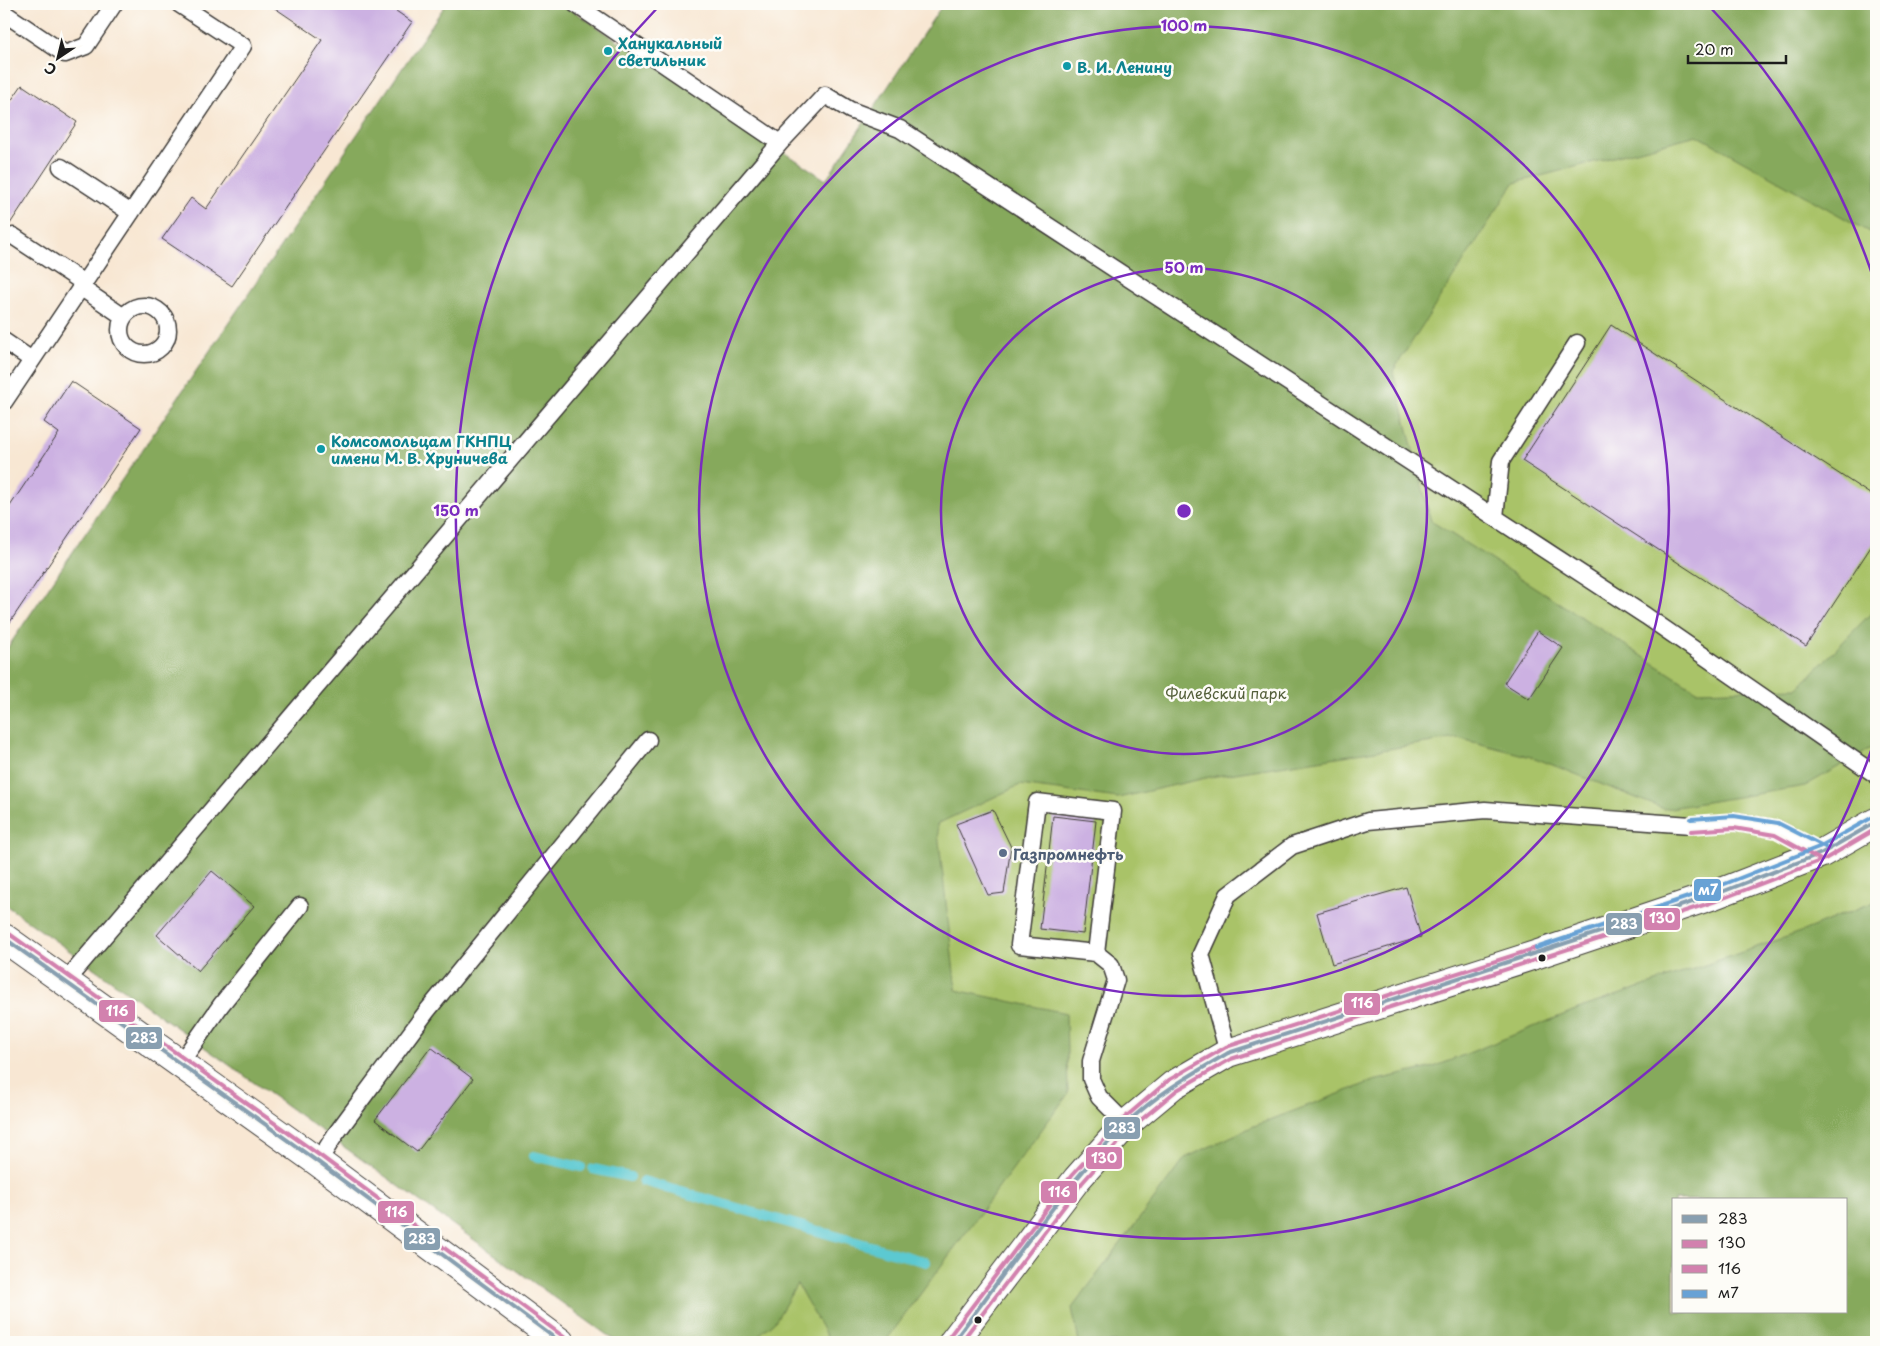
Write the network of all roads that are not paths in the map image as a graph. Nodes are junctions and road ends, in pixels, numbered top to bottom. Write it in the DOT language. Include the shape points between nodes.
graph roads {
  1 [pos="114,4"];
  2 [pos="179,4"];
  3 [pos="574,4"];
  4 [pos="4,13"];
  5 [pos="780,143"];
  6 [pos="61,167"];
  7 [pos="131,213"];
  8 [pos="14,236"];
  9 [pos="82,285"];
  10 [pos="124,317"];
  11 [pos="4,342"];
  12 [pos="1577,343"];
  13 [pos="32,360"];
  14 [pos="4,402"];
  15 [pos="1495,517"];
  16 [pos="648,740"];
  17 [pos="1876,775"];
  18 [pos="1876,822"];
  19 [pos="1822,852"];
  20 [pos="300,906"];
  21 [pos="4,938"];
  22 [pos="1096,953"];
  23 [pos="65,982"];
  24 [pos="1228,1053"];
  25 [pos="179,1065"];
  26 [pos="1126,1124"];
  27 [pos="318,1162"];
  28 [pos="560,1342"];
  29 [pos="953,1342"];
  1 -- 4 [label="lane" via="86,46 65,54"];
  2 -- 7 [label="lane" via="243,46"];
  3 -- 5 [label="lane"];
  5 -- 15 [label="lane" via="825,96 850,110 900,129"];
  5 -- 23 [label="lane"];
  6 -- 7 [label="lane"];
  7 -- 9 [label="lane"];
  8 -- 9 [label="lane"];
  9 -- 10 [label="lane"];
  9 -- 13 [label="lane"];
  11 -- 13 [label="lane"];
  12 -- 15 [label="lane" via="1501,461"];
  13 -- 14 [label="lane"];
  15 -- 17 [label="lane" via="1646,616"];
  16 -- 27 [label="lane" via="427,1011"];
  18 -- 19 [label="street"];
  19 -- 24 [label="street" via="1714,895"];
  19 -- 24 [label="lane" via="1777,830 1734,822 1691,825 1485,810 1368,821 1292,846 1228,895 1201,954"];
  20 -- 25 [label="lane"];
  21 -- 23 [label="street"];
  22 -- 22 [label="lane" via="1019,945 1037,802 1113,811"];
  22 -- 26 [label="lane" via="1111,965 1116,980 1090,1060 1091,1079 1099,1097"];
  23 -- 25 [label="street"];
  24 -- 26 [label="street" via="1173,1085"];
  25 -- 27 [label="street"];
  26 -- 29 [label="street" via="1076,1179"];
  27 -- 28 [label="street"];
}
